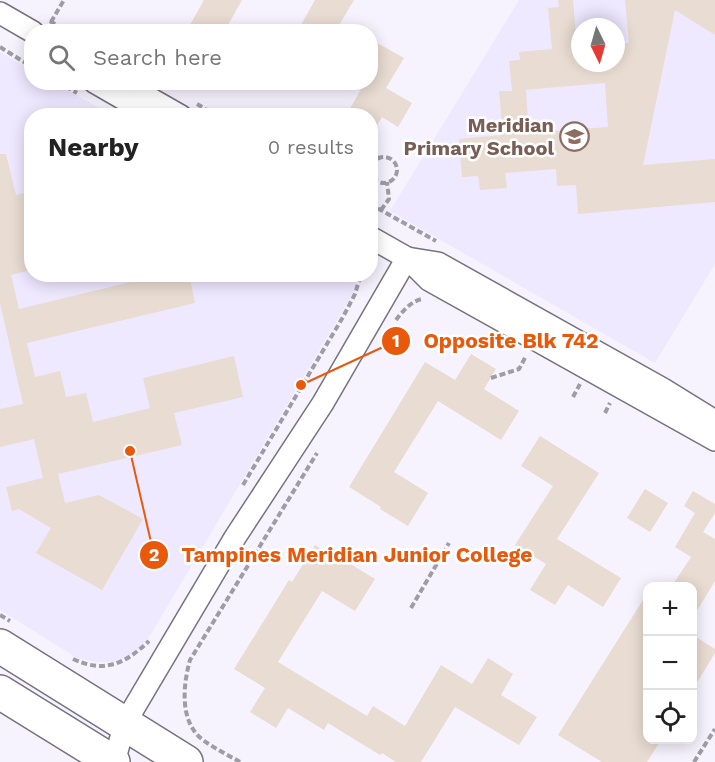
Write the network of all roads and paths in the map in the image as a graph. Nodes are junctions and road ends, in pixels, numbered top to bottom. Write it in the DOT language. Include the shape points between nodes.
graph roads {
  1 [pos="64,0"];
  2 [pos="0,13"];
  3 [pos="33,24"];
  4 [pos="44,24"];
  5 [pos="0,28"];
  6 [pos="24,42"];
  7 [pos="0,47"];
  8 [pos="24,62"];
  9 [pos="108,90"];
  10 [pos="137,90"];
  11 [pos="139,108"];
  12 [pos="167,108"];
  13 [pos="378,159"];
  14 [pos="378,181"];
  15 [pos="387,182"];
  16 [pos="381,210"];
  17 [pos="378,242"];
  18 [pos="407,258"];
  19 [pos="359,282"];
  20 [pos="417,300"];
  21 [pos="392,328"];
  22 [pos="529,350"];
  23 [pos="491,378"];
  24 [pos="715,421"];
  25 [pos="715,440"];
  26 [pos="319,449"];
  27 [pos="237,495"];
  28 [pos="449,543"];
  29 [pos="411,608"];
  30 [pos="0,615"];
  31 [pos="155,635"];
  32 [pos="9,636"];
  33 [pos="70,657"];
  34 [pos="0,692"];
  35 [pos="125,723"];
  36 [pos="715,729"];
  37 [pos="100,758"];
  38 [pos="186,762"];
  39 [pos="240,762"];
  40 [pos="694,762"];
  1 -- 4 [label="path"];
  2 -- 3 [label="street"];
  5 -- 6 [label="street"];
  7 -- 8 [label="path"];
  9 -- 11 [label="street"];
  10 -- 12 [label="street"];
  13 -- 15 [label="path" via="386,157 396,165 396,174"];
  14 -- 15 [label="path"];
  15 -- 16 [label="path" via="389,199"];
  17 -- 18 [label="street"];
  18 -- 24 [label="street" via="438,263"];
  18 -- 25 [label="street" via="429,280"];
  18 -- 35 [label="street" via="323,403 234,539"];
  19 -- 27 [label="path" via="343,317"];
  20 -- 21 [label="path"];
  22 -- 23 [label="path" via="519,369"];
  26 -- 39 [label="path" via="190,660 185,677 187,718 201,738"];
  28 -- 29 [label="path"];
  30 -- 32 [label="path"];
  31 -- 33 [label="path" via="132,657 110,666"];
  32 -- 35 [label="main road"];
  34 -- 37 [label="main road"];
  35 -- 37 [label="street"];
  35 -- 38 [label="main road"];
  36 -- 40 [label="path"];
}
